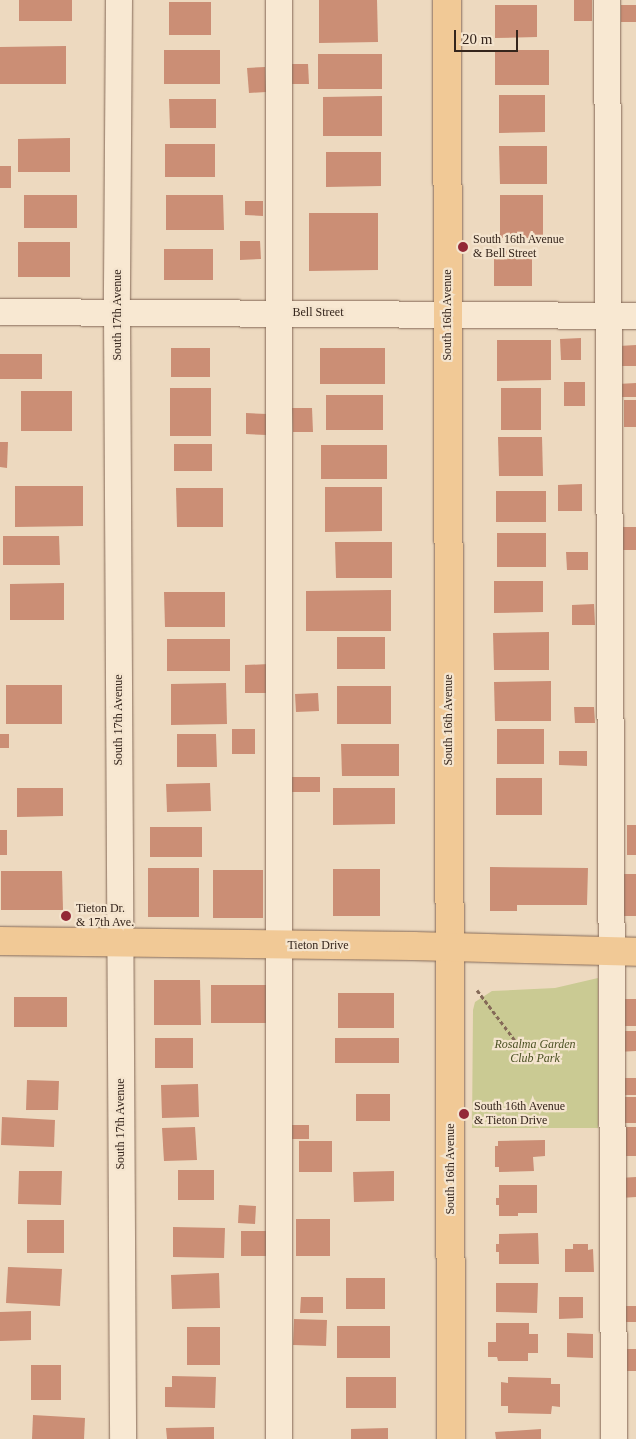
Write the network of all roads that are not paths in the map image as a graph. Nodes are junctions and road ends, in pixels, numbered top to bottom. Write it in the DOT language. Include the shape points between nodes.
graph roads {
  1 [pos="119,0"];
  2 [pos="279,0"];
  3 [pos="447,0"];
  4 [pos="607,0"];
  5 [pos="0,312"];
  6 [pos="118,313"];
  7 [pos="279,313"];
  8 [pos="448,314"];
  9 [pos="607,315"];
  10 [pos="636,316"];
  11 [pos="0,941"];
  12 [pos="120,943"];
  13 [pos="279,946"];
  14 [pos="449,947"];
  15 [pos="624,952"];
  16 [pos="123,1439"];
  17 [pos="279,1439"];
  18 [pos="451,1439"];
  19 [pos="614,1439"];
  1 -- 6 [label="street, South 17th Avenue"];
  2 -- 7 [label="street"];
  3 -- 8 [label="main road, South 16th Avenue"];
  4 -- 9 [label="street"];
  5 -- 6 [label="street, Bell Street"];
  6 -- 7 [label="street, Bell Street"];
  6 -- 12 [label="street, South 17th Avenue"];
  7 -- 8 [label="street, Bell Street"];
  7 -- 13 [label="street"];
  8 -- 9 [label="street, Bell Street"];
  8 -- 14 [label="main road, South 16th Avenue"];
  9 -- 10 [label="street, Bell Street"];
  9 -- 15 [label="street"];
  11 -- 12 [label="main road, Tieton Drive"];
  12 -- 13 [label="main road, Tieton Drive"];
  12 -- 16 [label="street, South 17th Avenue"];
  13 -- 14 [label="main road, Tieton Drive"];
  13 -- 17 [label="street"];
  14 -- 15 [label="main road, Tieton Drive"];
  14 -- 18 [label="main road, South 16th Avenue"];
  15 -- 19 [label="street"];
}
